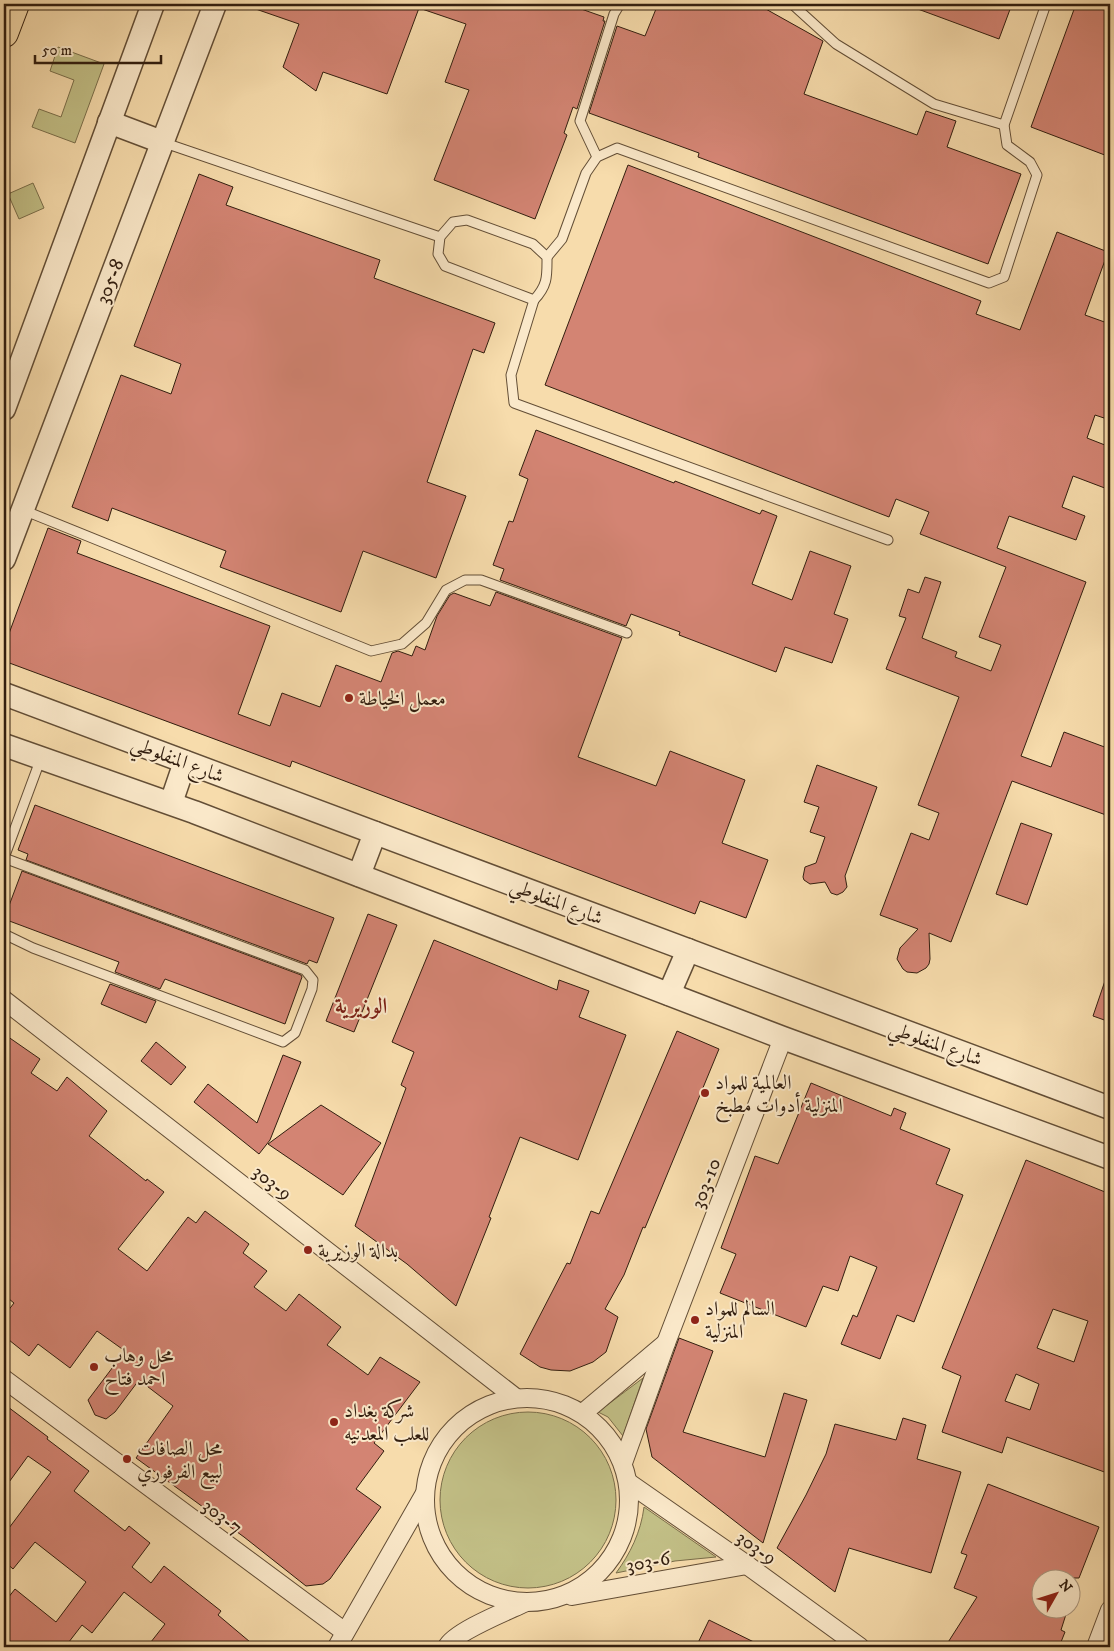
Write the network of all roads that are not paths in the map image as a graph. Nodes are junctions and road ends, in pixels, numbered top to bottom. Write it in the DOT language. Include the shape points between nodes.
graph roads {
  1 [pos="15,4"];
  2 [pos="153,4"];
  3 [pos="214,4"];
  4 [pos="620,4"];
  5 [pos="792,4"];
  6 [pos="1046,4"];
  7 [pos="4,33"];
  8 [pos="109,122"];
  9 [pos="1004,125"];
  10 [pos="162,142"];
  11 [pos="597,157"];
  12 [pos="440,237"];
  13 [pos="547,257"];
  14 [pos="534,300"];
  15 [pos="4,409"];
  16 [pos="22,510"];
  17 [pos="888,540"];
  18 [pos="4,559"];
  19 [pos="627,633"];
  20 [pos="4,694"];
  21 [pos="4,745"];
  22 [pos="42,758"];
  23 [pos="185,762"];
  24 [pos="171,803"];
  25 [pos="375,833"];
  26 [pos="4,858"];
  27 [pos="358,875"];
  28 [pos="4,934"];
  29 [pos="688,950"];
  30 [pos="669,994"];
  31 [pos="4,1000"];
  32 [pos="783,1038"];
  33 [pos="1110,1108"];
  34 [pos="1110,1158"];
  35 [pos="666,1343"];
  36 [pos="4,1379"];
  37 [pos="516,1398"];
  38 [pos="583,1413"];
  39 [pos="623,1462"];
  40 [pos="629,1483"];
  41 [pos="424,1495"];
  42 [pos="747,1565"];
  43 [pos="557,1599"];
  44 [pos="524,1603"];
  45 [pos="1110,1610"];
  46 [pos="341,1640"];
  47 [pos="447,1647"];
  48 [pos="860,1647"];
  49 [pos="1096,1647"];
  1 -- 7 [label="highway"];
  2 -- 8 [label="street"];
  3 -- 10 [label="street, 305-8"];
  4 -- 11 [label="lane" via="580,121"];
  5 -- 9 [label="lane" via="836,44 934,104"];
  6 -- 9 [label="lane"];
  8 -- 10 [label="street"];
  8 -- 15 [label="street"];
  9 -- 11 [label="lane" via="1007,144 1030,162 1037,175 1004,277 989,283 617,148"];
  10 -- 12 [label="lane"];
  10 -- 16 [label="street, 305-8"];
  11 -- 13 [label="lane" via="586,173 562,239"];
  12 -- 13 [label="lane" via="453,222 467,220 533,244"];
  12 -- 14 [label="lane" via="438,254 445,266"];
  13 -- 14 [label="lane" via="547,277 542,291"];
  14 -- 17 [label="lane" via="511,375 514,403"];
  16 -- 18 [label="street, 305-8"];
  16 -- 19 [label="lane" via="372,651 402,644 426,623 446,590 465,580 481,580"];
  20 -- 23 [label="street, شارع المنفلوطي"];
  21 -- 22 [label="street"];
  22 -- 24 [label="street"];
  22 -- 26 [label="lane"];
  23 -- 24 [label="street"];
  23 -- 25 [label="street, شارع المنفلوطي"];
  24 -- 27 [label="street"];
  25 -- 27 [label="street"];
  25 -- 29 [label="street, شارع المنفلوطي"];
  26 -- 28 [label="lane" via="305,970 312,980 312,989 295,1033 283,1042 33,948"];
  27 -- 30 [label="street"];
  29 -- 30 [label="street"];
  29 -- 33 [label="street, شارع المنفلوطي"];
  30 -- 32 [label="street"];
  31 -- 37 [label="street, 303-9"];
  32 -- 34 [label="street"];
  32 -- 35 [label="street, 303-10"];
  35 -- 38 [label="street, 303-10"];
  35 -- 39 [label="street, 303-10"];
  36 -- 46 [label="street, 303-7"];
  37 -- 38 [label="street" via="551,1400"];
  37 -- 41 [label="street" via="488,1405 462,1420 443,1441 430,1467"];
  38 -- 39 [label="street" via="607,1435"];
  39 -- 40 [label="street"];
  40 -- 42 [label="street, 303-9"];
  40 -- 43 [label="street" via="630,1513 622,1542 606,1567 584,1586"];
  41 -- 44 [label="street" via="428,1528 442,1557 464,1581 493,1597"];
  41 -- 46 [label="street"];
  42 -- 43 [label="street, 303-6"];
  42 -- 48 [label="street, 303-9"];
  43 -- 44 [label="street, 303-6"];
  44 -- 47 [label="street" via="470,1629 450,1641"];
  45 -- 49 [label="street"];
}
